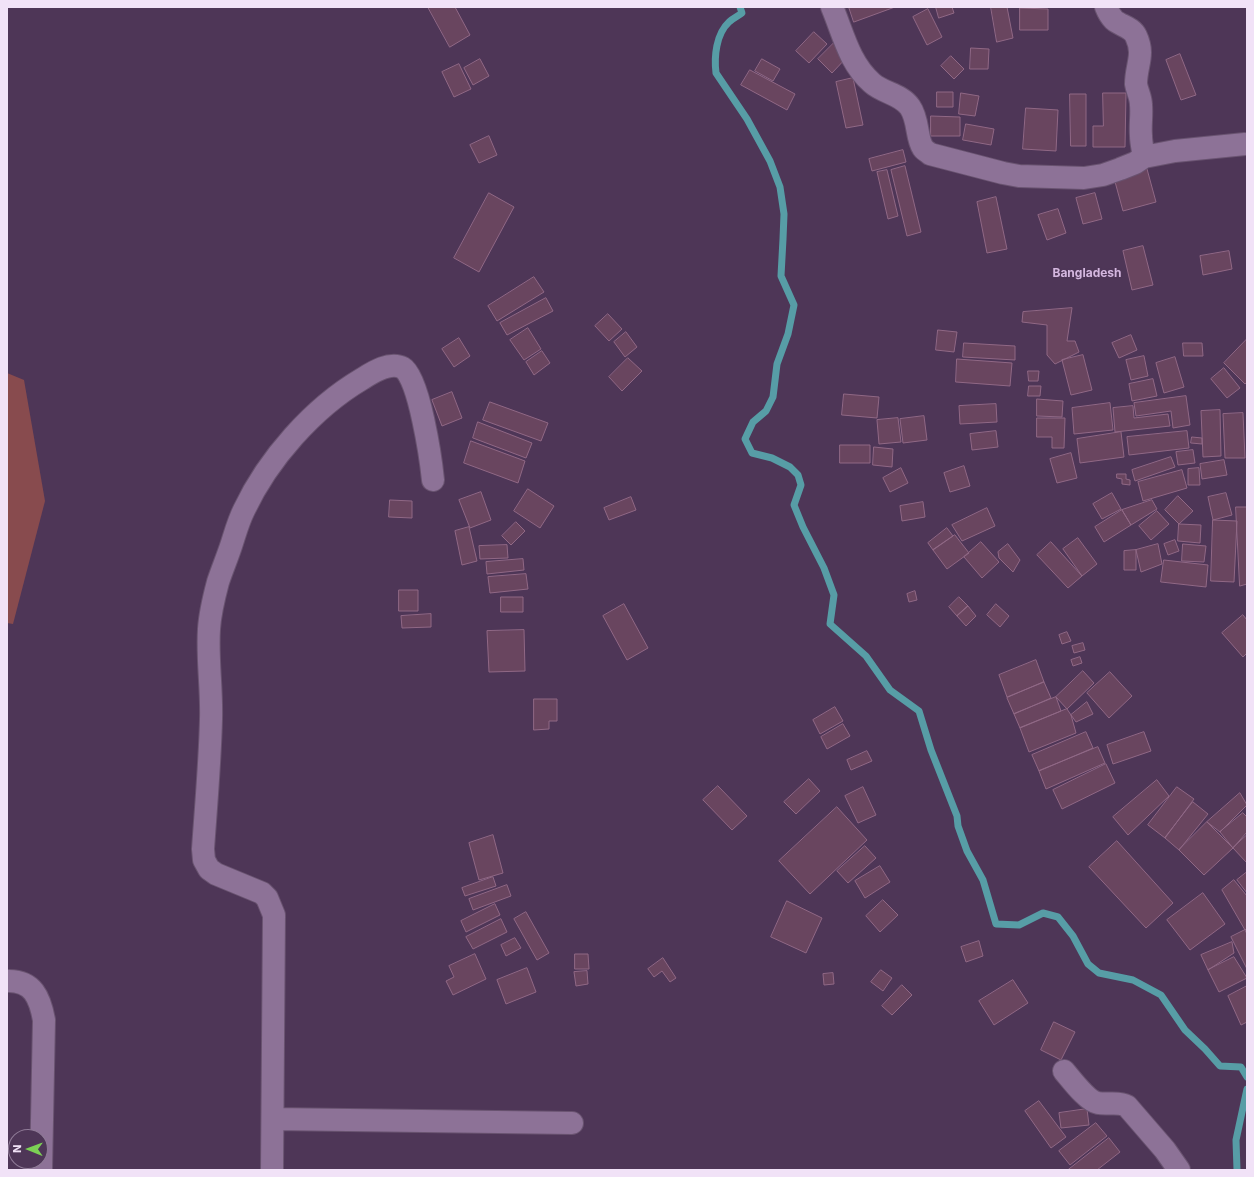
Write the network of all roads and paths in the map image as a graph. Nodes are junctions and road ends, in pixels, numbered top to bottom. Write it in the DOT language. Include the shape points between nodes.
graph roads {
  1 [pos="832,7"];
  2 [pos="1106,7"];
  3 [pos="1245,144"];
  4 [pos="1144,157"];
  5 [pos="433,480"];
  6 [pos="7,981"];
  7 [pos="1064,1071"];
  8 [pos="273,1119"];
  9 [pos="572,1122"];
  10 [pos="41,1170"];
  11 [pos="272,1170"];
  12 [pos="1179,1170"];
  1 -- 4 [label="street" via="854,61 872,83 902,99 909,106 914,114 923,149 930,154 1003,173 1050,178 1103,175"];
  2 -- 4 [label="street" via="1115,21 1133,31 1140,47 1136,76 1141,99"];
  3 -- 4 [label="street"];
  5 -- 8 [label="street" via="427,436 412,379 402,367 394,366 372,372 346,388 302,426 266,472 243,511 212,607 208,646 212,718 204,860 209,869 216,874 262,893 274,915"];
  6 -- 10 [label="street" via="24,984 36,994 44,1020"];
  7 -- 12 [label="street" via="1096,1103 1120,1103 1127,1106 1166,1150"];
  8 -- 9 [label="street"];
  8 -- 11 [label="street"];
}
